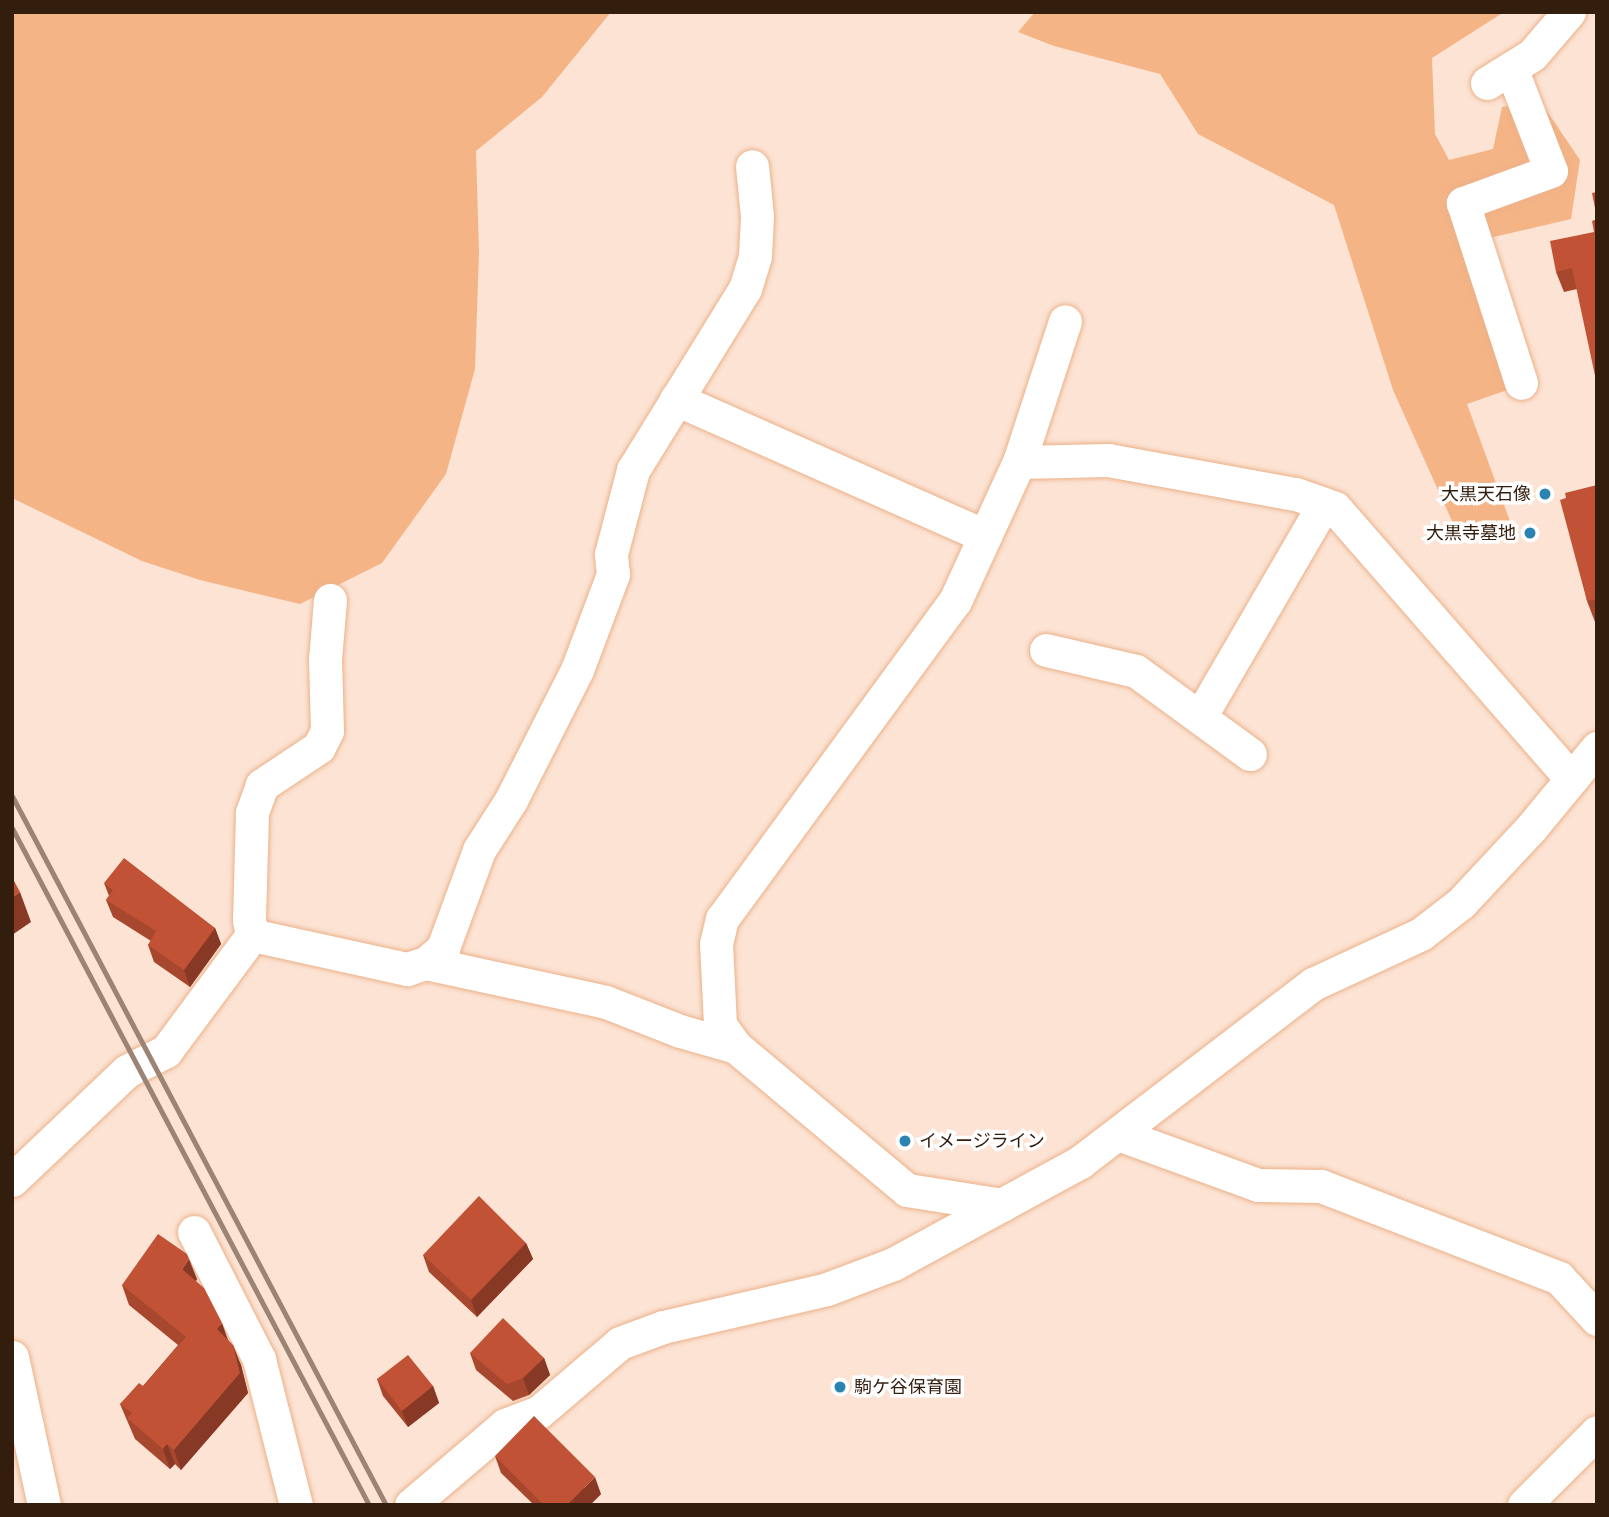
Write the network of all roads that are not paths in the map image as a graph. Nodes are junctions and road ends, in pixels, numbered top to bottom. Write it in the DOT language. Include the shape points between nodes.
graph roads {
  1 [pos="1569,12"];
  2 [pos="752,166"];
  3 [pos="1065,321"];
  4 [pos="1521,383"];
  5 [pos="676,399"];
  6 [pos="1018,462"];
  7 [pos="1324,504"];
  8 [pos="985,536"];
  9 [pos="330,600"];
  10 [pos="1046,650"];
  11 [pos="1200,717"];
  12 [pos="1597,748"];
  13 [pos="1250,754"];
  14 [pos="1571,779"];
  15 [pos="252,935"];
  16 [pos="426,963"];
  17 [pos="736,1047"];
  18 [pos="1118,1134"];
  19 [pos="12,1180"];
  20 [pos="1002,1205"];
  21 [pos="194,1232"];
  22 [pos="1597,1320"];
  23 [pos="12,1357"];
  24 [pos="1597,1432"];
  25 [pos="431,1499"];
  26 [pos="44,1505"];
  27 [pos="296,1505"];
  28 [pos="1524,1505"];
  1 -- 4 [label="street" via="1532,55 1499,75 1551,171 1463,203"];
  2 -- 5 [label="street" via="755,256 745,289"];
  3 -- 6 [label="street"];
  5 -- 8 [label="street"];
  5 -- 16 [label="street" via="633,470 611,554 613,574 578,670 511,800 479,850 443,948"];
  6 -- 7 [label="street" via="1108,460 1296,494"];
  6 -- 8 [label="street"];
  7 -- 11 [label="street"];
  7 -- 14 [label="street" via="1335,508"];
  8 -- 17 [label="street" via="955,601 722,919 716,944 720,1025"];
  9 -- 15 [label="street" via="324,659 327,731 319,747 262,785 252,813"];
  10 -- 11 [label="street" via="1136,671"];
  11 -- 13 [label="street"];
  12 -- 14 [label="street"];
  14 -- 18 [label="street" via="1531,828 1451,910 1421,934 1313,984"];
  15 -- 16 [label="street" via="407,969"];
  15 -- 19 [label="street" via="166,1051 127,1071"];
  16 -- 17 [label="street" via="606,1002"];
  17 -- 20 [label="street" via="907,1190"];
  18 -- 20 [label="street" via="1080,1163"];
  18 -- 22 [label="street" via="1258,1185 1321,1186 1559,1278"];
  20 -- 25 [label="street" via="893,1265 827,1289 663,1326 620,1343 539,1412 505,1424"];
  21 -- 27 [label="street" via="259,1359"];
  23 -- 26 [label="street"];
  24 -- 28 [label="street"];
}
